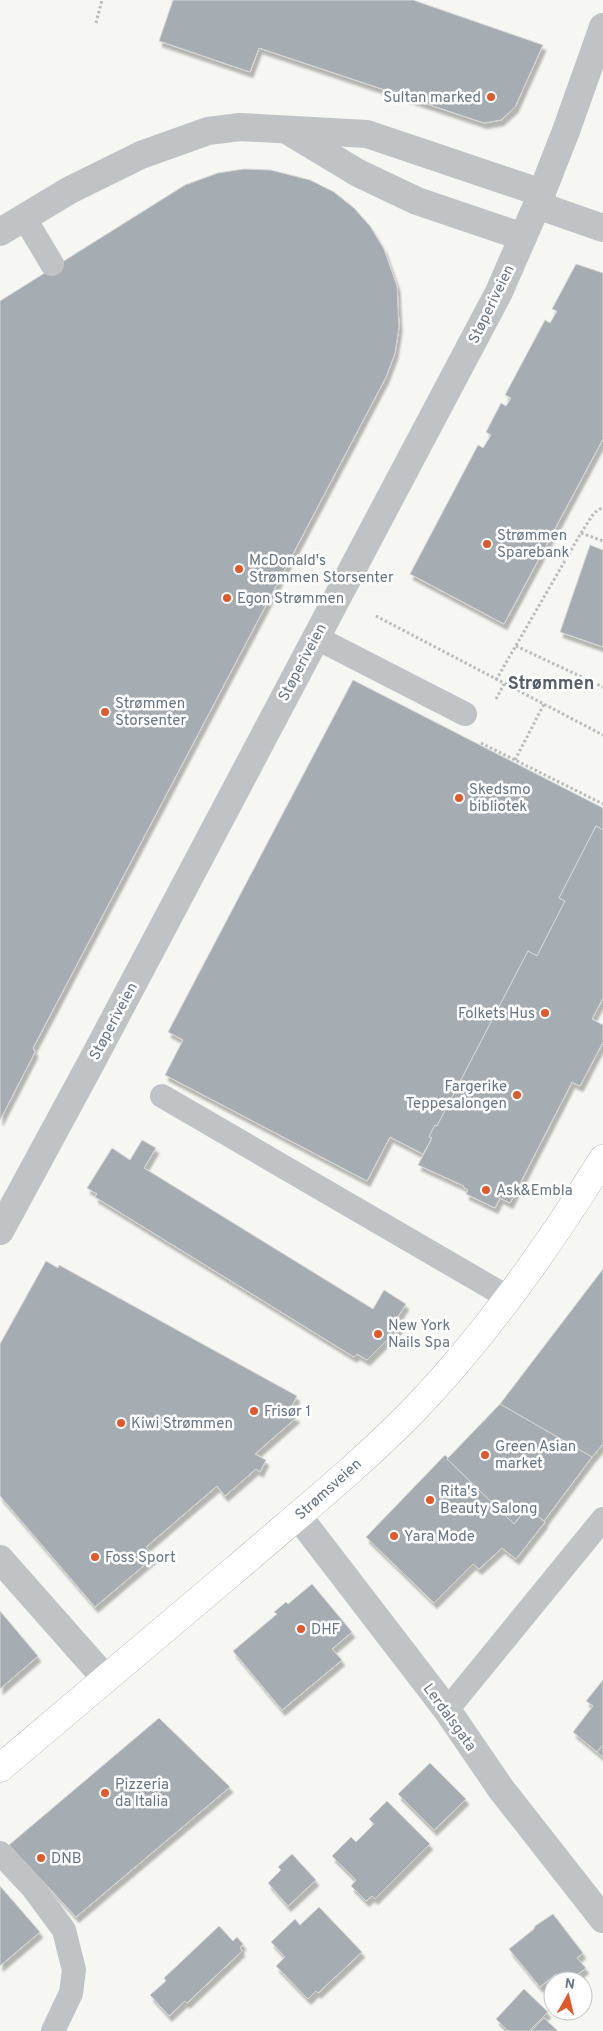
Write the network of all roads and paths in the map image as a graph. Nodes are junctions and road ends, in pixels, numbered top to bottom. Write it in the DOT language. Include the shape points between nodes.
graph roads {
  1 [pos="102,0"];
  2 [pos="96,23"];
  3 [pos="603,27"];
  4 [pos="287,130"];
  5 [pos="539,199"];
  6 [pos="24,217"];
  7 [pos="603,228"];
  8 [pos="0,232"];
  9 [pos="522,237"];
  10 [pos="52,264"];
  11 [pos="603,508"];
  12 [pos="581,533"];
  13 [pos="603,541"];
  14 [pos="376,616"];
  15 [pos="316,637"];
  16 [pos="516,646"];
  17 [pos="496,680"];
  18 [pos="603,687"];
  19 [pos="544,704"];
  20 [pos="465,714"];
  21 [pos="603,735"];
  22 [pos="515,760"];
  23 [pos="162,1096"];
  24 [pos="603,1159"];
  25 [pos="0,1231"];
  26 [pos="509,1298"];
  27 [pos="298,1516"];
  28 [pos="603,1519"];
  29 [pos="0,1558"];
  30 [pos="106,1678"];
  31 [pos="447,1710"];
  32 [pos="0,1768"];
  33 [pos="0,1852"];
  34 [pos="603,1918"];
  35 [pos="53,2031"];
  1 -- 2 [label="path"];
  3 -- 5 [label="street, Støperiveien"];
  4 -- 5 [label="street" via="367,134"];
  4 -- 6 [label="street" via="240,126 208,131 106,172"];
  4 -- 9 [label="street" via="358,173 417,201"];
  5 -- 7 [label="street"];
  5 -- 9 [label="street, Støperiveien"];
  6 -- 8 [label="street"];
  6 -- 10 [label="lane"];
  9 -- 15 [label="street, Støperiveien" via="499,292"];
  11 -- 12 [label="path" via="594,513"];
  12 -- 13 [label="path"];
  12 -- 16 [label="path"];
  14 -- 17 [label="path"];
  15 -- 20 [label="lane"];
  15 -- 25 [label="street, Støperiveien"];
  16 -- 17 [label="path"];
  16 -- 18 [label="path"];
  17 -- 19 [label="path"];
  19 -- 21 [label="path"];
  19 -- 22 [label="path"];
  23 -- 26 [label="lane"];
  24 -- 26 [label="main road, Strømsveien"];
  26 -- 27 [label="main road, Strømsveien" via="412,1412"];
  27 -- 30 [label="main road, Strømsveien"];
  27 -- 31 [label="street, Lerdalsgata"];
  28 -- 31 [label="lane"];
  29 -- 30 [label="street"];
  30 -- 32 [label="main road, Strømsveien"];
  31 -- 34 [label="street, Lerdalsgata" via="501,1789"];
  33 -- 35 [label="lane" via="33,1888 64,1930 74,1970 71,1993"];
}
